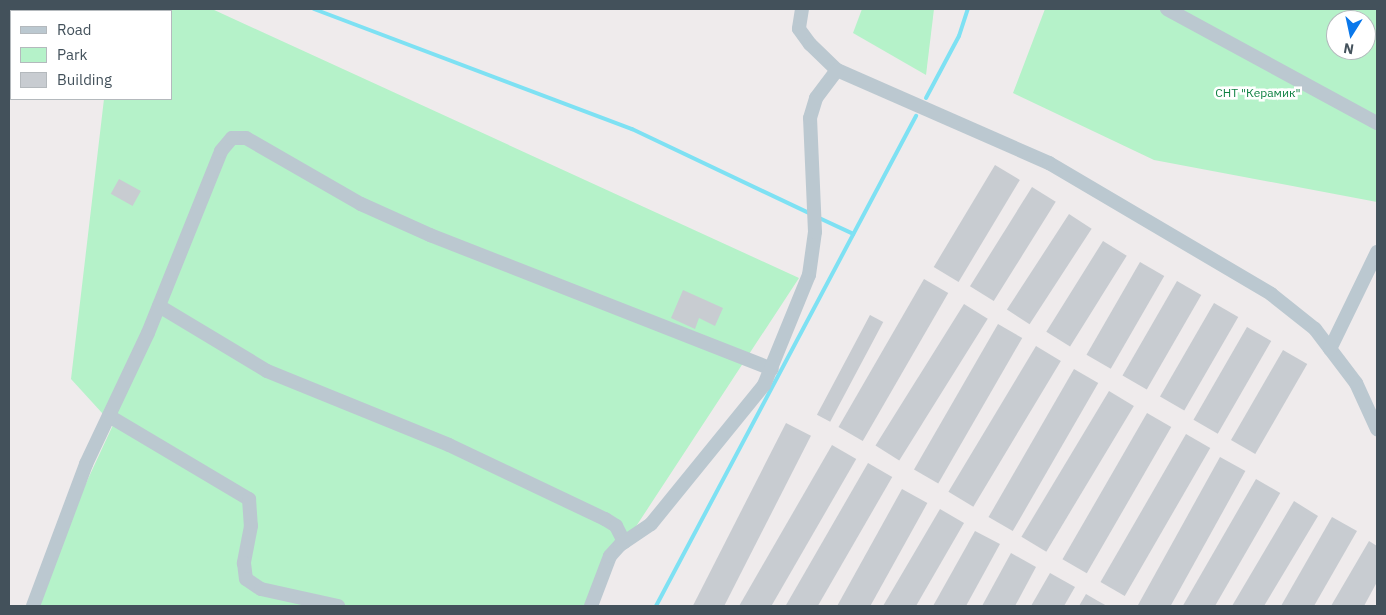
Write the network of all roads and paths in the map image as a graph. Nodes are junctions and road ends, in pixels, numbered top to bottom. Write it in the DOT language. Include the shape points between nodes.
graph roads {
  1 [pos="802,9"];
  2 [pos="1167,9"];
  3 [pos="837,70"];
  4 [pos="1377,123"];
  5 [pos="1377,252"];
  6 [pos="159,306"];
  7 [pos="1330,349"];
  8 [pos="772,369"];
  9 [pos="109,416"];
  10 [pos="1377,429"];
  11 [pos="624,542"];
  12 [pos="33,606"];
  13 [pos="338,606"];
  14 [pos="591,606"];
  1 -- 3 [label="street" via="799,28 810,44"];
  2 -- 4 [label="street"];
  3 -- 7 [label="street" via="1049,164 1271,294 1315,329"];
  3 -- 8 [label="street" via="816,98 810,118 815,232 809,275"];
  5 -- 7 [label="street"];
  6 -- 8 [label="street" via="221,151 226,143 238,136 361,204 430,235"];
  6 -- 9 [label="street"];
  6 -- 11 [label="street" via="268,371 441,441 606,519 616,526"];
  7 -- 10 [label="street" via="1356,383"];
  8 -- 11 [label="street" via="753,402 651,524"];
  9 -- 12 [label="street" via="86,464"];
  9 -- 13 [label="street" via="249,499 251,526 244,563 246,579 261,589"];
  11 -- 14 [label="street" via="610,556"];
}
